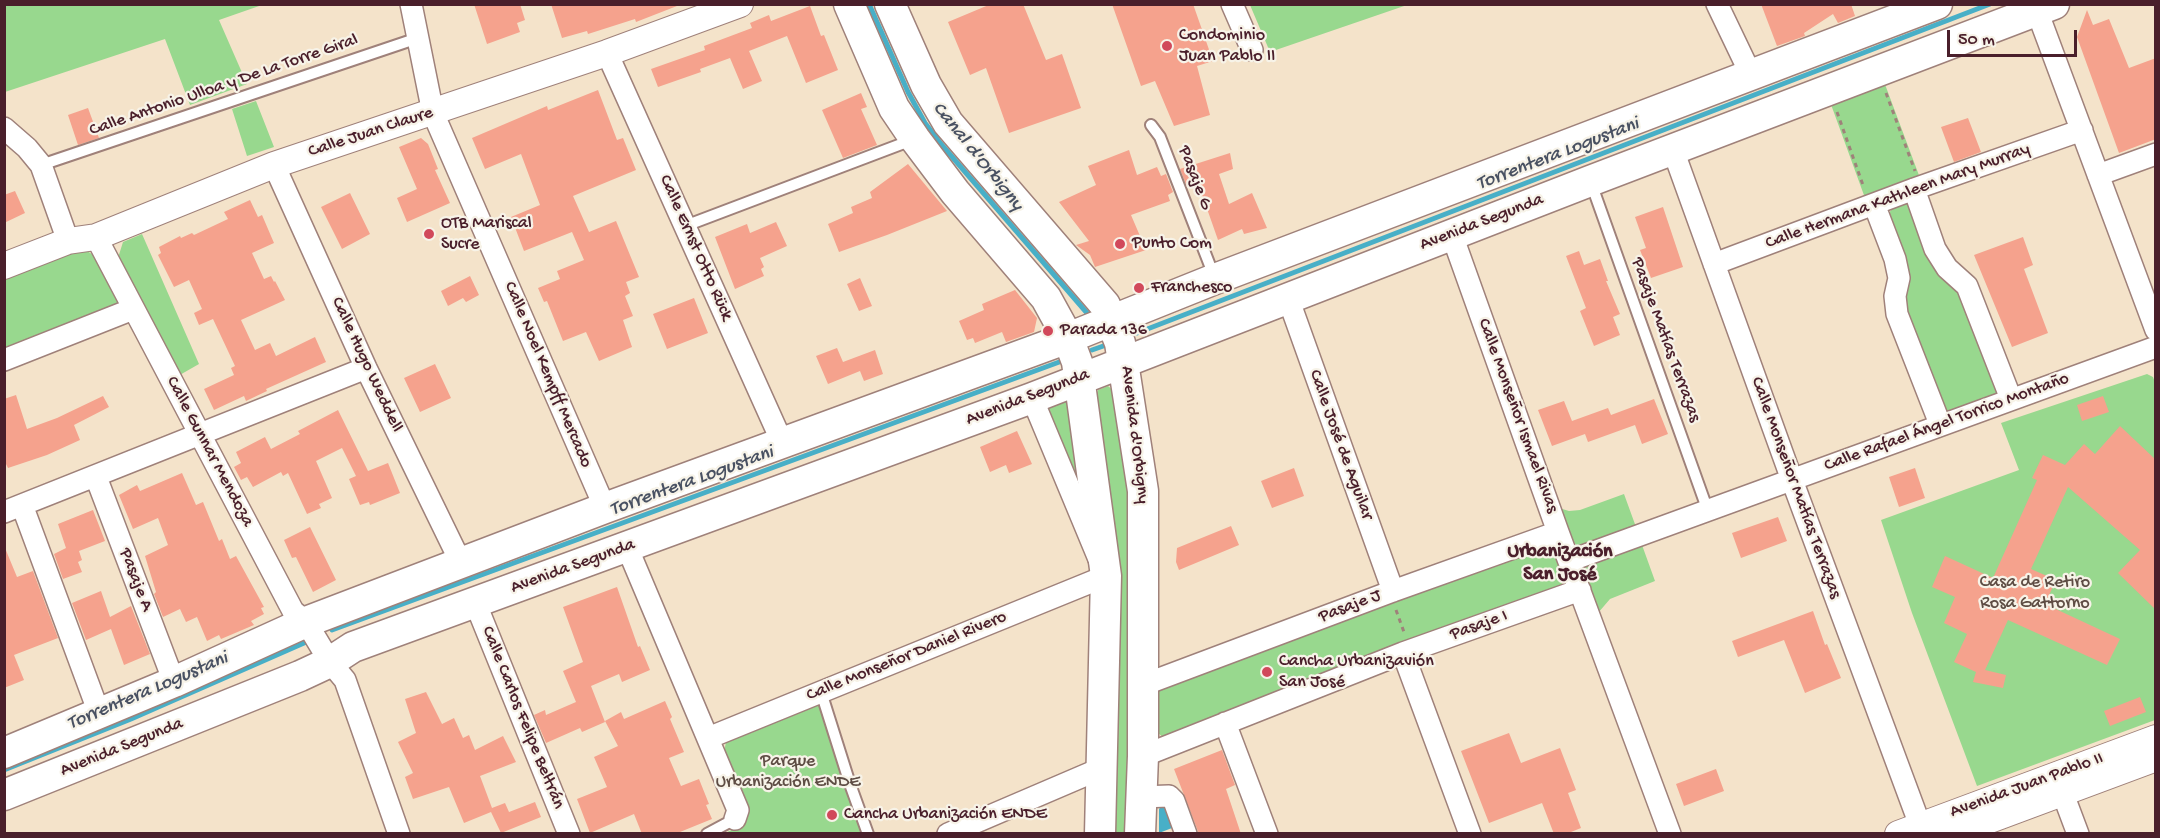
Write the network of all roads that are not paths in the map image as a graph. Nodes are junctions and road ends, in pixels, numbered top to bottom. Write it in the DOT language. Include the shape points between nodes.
graph roads {
  1 [pos="411,4"];
  2 [pos="740,4"];
  3 [pos="849,4"];
  4 [pos="890,4"];
  5 [pos="1232,4"];
  6 [pos="1717,4"];
  7 [pos="1937,4"];
  8 [pos="2046,8"];
  9 [pos="417,38"];
  10 [pos="1252,50"];
  11 [pos="607,53"];
  12 [pos="1751,75"];
  13 [pos="433,113"];
  14 [pos="1151,125"];
  15 [pos="4,128"];
  16 [pos="2082,130"];
  17 [pos="915,139"];
  18 [pos="1673,150"];
  19 [pos="2156,154"];
  20 [pos="41,165"];
  21 [pos="274,165"];
  22 [pos="2098,175"];
  23 [pos="1590,181"];
  24 [pos="1918,188"];
  25 [pos="1872,205"];
  26 [pos="685,226"];
  27 [pos="1452,235"];
  28 [pos="96,237"];
  29 [pos="68,241"];
  30 [pos="1714,264"];
  31 [pos="4,266"];
  32 [pos="1215,279"];
  33 [pos="1287,298"];
  34 [pos="133,309"];
  35 [pos="1112,320"];
  36 [pos="2156,330"];
  37 [pos="1068,338"];
  38 [pos="2156,347"];
  39 [pos="4,360"];
  40 [pos="1125,361"];
  41 [pos="366,368"];
  42 [pos="1081,378"];
  43 [pos="1032,398"];
  44 [pos="2011,399"];
  45 [pos="1940,424"];
  46 [pos="201,434"];
  47 [pos="782,442"];
  48 [pos="96,477"];
  49 [pos="1792,480"];
  50 [pos="13,508"];
  51 [pos="604,508"];
  52 [pos="1708,511"];
  53 [pos="1558,532"];
  54 [pos="627,547"];
  55 [pos="1569,561"];
  56 [pos="461,563"];
  57 [pos="1106,576"];
  58 [pos="1580,590"];
  59 [pos="1392,592"];
  60 [pos="475,602"];
  61 [pos="306,622"];
  62 [pos="1407,652"];
  63 [pos="330,662"];
  64 [pos="174,682"];
  65 [pos="1143,685"];
  66 [pos="821,692"];
  67 [pos="99,712"];
  68 [pos="1225,723"];
  69 [pos="708,738"];
  70 [pos="2156,738"];
  71 [pos="8,745"];
  72 [pos="1143,756"];
  73 [pos="2156,758"];
  74 [pos="1102,768"];
  75 [pos="2059,784"];
  76 [pos="4,795"];
  77 [pos="1141,797"];
  78 [pos="735,819"];
  79 [pos="1909,829"];
  80 [pos="399,834"];
  81 [pos="569,834"];
  82 [pos="707,834"];
  83 [pos="868,834"];
  84 [pos="948,834"];
  85 [pos="1100,834"];
  86 [pos="1140,834"];
  87 [pos="1186,834"];
  88 [pos="1267,834"];
  89 [pos="1470,834"];
  90 [pos="1670,834"];
  91 [pos="1952,834"];
  92 [pos="2078,834"];
  1 -- 9 [label="street, Calle Noel Kempff Mercado"];
  2 -- 11 [label="street, Calle Juan Claure"];
  3 -- 17 [label="main road" via="894,108"];
  4 -- 35 [label="main road, Avenida d'Orbigny" via="926,85 948,123 1105,305"];
  5 -- 10 [label="street"];
  6 -- 12 [label="street"];
  7 -- 12 [label="main road"];
  8 -- 16 [label="street"];
  8 -- 18 [label="main road, Avenida Segunda"];
  9 -- 13 [label="street, Calle Noel Kempff Mercado"];
  9 -- 20 [label="lane, Calle Antonio Ulloa y De La Torre Giral"];
  11 -- 13 [label="street, Calle Juan Claure"];
  11 -- 26 [label="street, Calle Ernst Otto Rück"];
  12 -- 32 [label="main road"];
  13 -- 21 [label="street, Calle Juan Claure"];
  13 -- 51 [label="street, Calle Noel Kempff Mercado"];
  14 -- 32 [label="lane, Pasaje G" via="1160,137"];
  15 -- 20 [label="street"];
  16 -- 22 [label="street"];
  16 -- 24 [label="street, Calle Hermana Kathleen Mary Murray"];
  17 -- 26 [label="lane"];
  17 -- 37 [label="main road" via="1046,298"];
  18 -- 23 [label="main road, Avenida Segunda"];
  18 -- 30 [label="street, Calle Monseñor Matías Terrazas"];
  19 -- 22 [label="street"];
  20 -- 29 [label="street"];
  21 -- 28 [label="street, Calle Juan Claure"];
  21 -- 41 [label="street, Calle Hugo Weddell"];
  22 -- 36 [label="street"];
  23 -- 27 [label="main road, Avenida Segunda"];
  23 -- 52 [label="lane, Pasaje Matías Terrazas"];
  24 -- 25 [label="street, Calle Hermana Kathleen Mary Murray"];
  24 -- 44 [label="street" via="1935,249 1947,268 1966,286"];
  25 -- 30 [label="street, Calle Hermana Kathleen Mary Murray"];
  25 -- 45 [label="street" via="1899,278 1894,296 1897,314"];
  26 -- 47 [label="street, Calle Ernst Otto Rück"];
  27 -- 33 [label="main road, Avenida Segunda"];
  27 -- 53 [label="street, Calle Monseñor Ismael Rivas"];
  28 -- 29 [label="street, Calle Juan Claure"];
  28 -- 34 [label="street, Calle Gunnar Mendoza"];
  29 -- 31 [label="street, Calle Juan Claure"];
  30 -- 49 [label="street, Calle Monseñor Matías Terrazas"];
  32 -- 35 [label="main road"];
  33 -- 40 [label="main road, Avenida Segunda"];
  33 -- 59 [label="street, Calle José de Aguilar"];
  34 -- 39 [label="street"];
  34 -- 46 [label="street, Calle Gunnar Mendoza"];
  35 -- 37 [label="main road"];
  35 -- 40 [label="main road, Avenida d'Orbigny"];
  37 -- 42 [label="main road"];
  37 -- 47 [label="main road"];
  38 -- 44 [label="street, Calle Rafael Ángel Torrico Montaño"];
  40 -- 42 [label="main road, Avenida Segunda"];
  40 -- 65 [label="main road, Avenida d'Orbigny" via="1143,491"];
  41 -- 46 [label="street"];
  41 -- 56 [label="street, Calle Hugo Weddell"];
  42 -- 43 [label="main road, Avenida Segunda"];
  42 -- 57 [label="main road"];
  43 -- 54 [label="main road, Avenida Segunda"];
  43 -- 57 [label="street"];
  44 -- 45 [label="street, Calle Rafael Ángel Torrico Montaño"];
  45 -- 49 [label="street, Calle Rafael Ángel Torrico Montaño"];
  46 -- 48 [label="street"];
  46 -- 61 [label="street, Calle Gunnar Mendoza" via="293,611"];
  47 -- 51 [label="main road"];
  48 -- 50 [label="street"];
  48 -- 64 [label="street, Pasaje A"];
  49 -- 52 [label="street, Calle Rafael Ángel Torrico Montaño"];
  49 -- 79 [label="street, Calle Monseñor Matías Terrazas"];
  50 -- 67 [label="street"];
  51 -- 56 [label="main road"];
  52 -- 55 [label="street, Calle Rafael Ángel Torrico Montaño"];
  53 -- 55 [label="street, Calle Monseñor Ismael Rivas"];
  53 -- 59 [label="street, Pasaje J"];
  54 -- 60 [label="main road, Avenida Segunda"];
  54 -- 69 [label="street"];
  55 -- 58 [label="street, Calle Monseñor Ismael Rivas"];
  56 -- 61 [label="main road"];
  57 -- 66 [label="street, Calle Monseñor Daniel Rivero"];
  57 -- 74 [label="main road"];
  58 -- 62 [label="street, Pasaje I"];
  58 -- 90 [label="street, Calle Monseñor Ismael Rivas"];
  59 -- 65 [label="street, Pasaje J"];
  60 -- 63 [label="main road, Avenida Segunda" via="353,647"];
  60 -- 81 [label="street, Calle Carlos Felipe Beltrán"];
  61 -- 63 [label="street, Calle Gunnar Mendoza"];
  61 -- 64 [label="main road"];
  62 -- 68 [label="street, Pasaje I"];
  62 -- 89 [label="street"];
  63 -- 76 [label="main road, Avenida Segunda"];
  63 -- 80 [label="street, Calle Gunnar Mendoza" via="345,680"];
  64 -- 67 [label="main road"];
  65 -- 72 [label="main road, Avenida d'Orbigny"];
  66 -- 69 [label="street, Calle Monseñor Daniel Rivero"];
  66 -- 83 [label="lane"];
  67 -- 71 [label="main road"];
  68 -- 72 [label="street, Pasaje I"];
  68 -- 88 [label="street"];
  69 -- 78 [label="street" via="738,810"];
  70 -- 75 [label="street, Avenida Juan Pablo II"];
  72 -- 77 [label="main road, Avenida d'Orbigny"];
  73 -- 75 [label="street, Avenida Juan Pablo II"];
  74 -- 84 [label="street"];
  74 -- 85 [label="main road"];
  75 -- 79 [label="street, Avenida Juan Pablo II"];
  75 -- 91 [label="street, Avenida Juan Pablo II"];
  75 -- 92 [label="street"];
  77 -- 86 [label="main road, Avenida d'Orbigny"];
  77 -- 87 [label="street" via="1169,796"];
  78 -- 82 [label="lane"];
}
